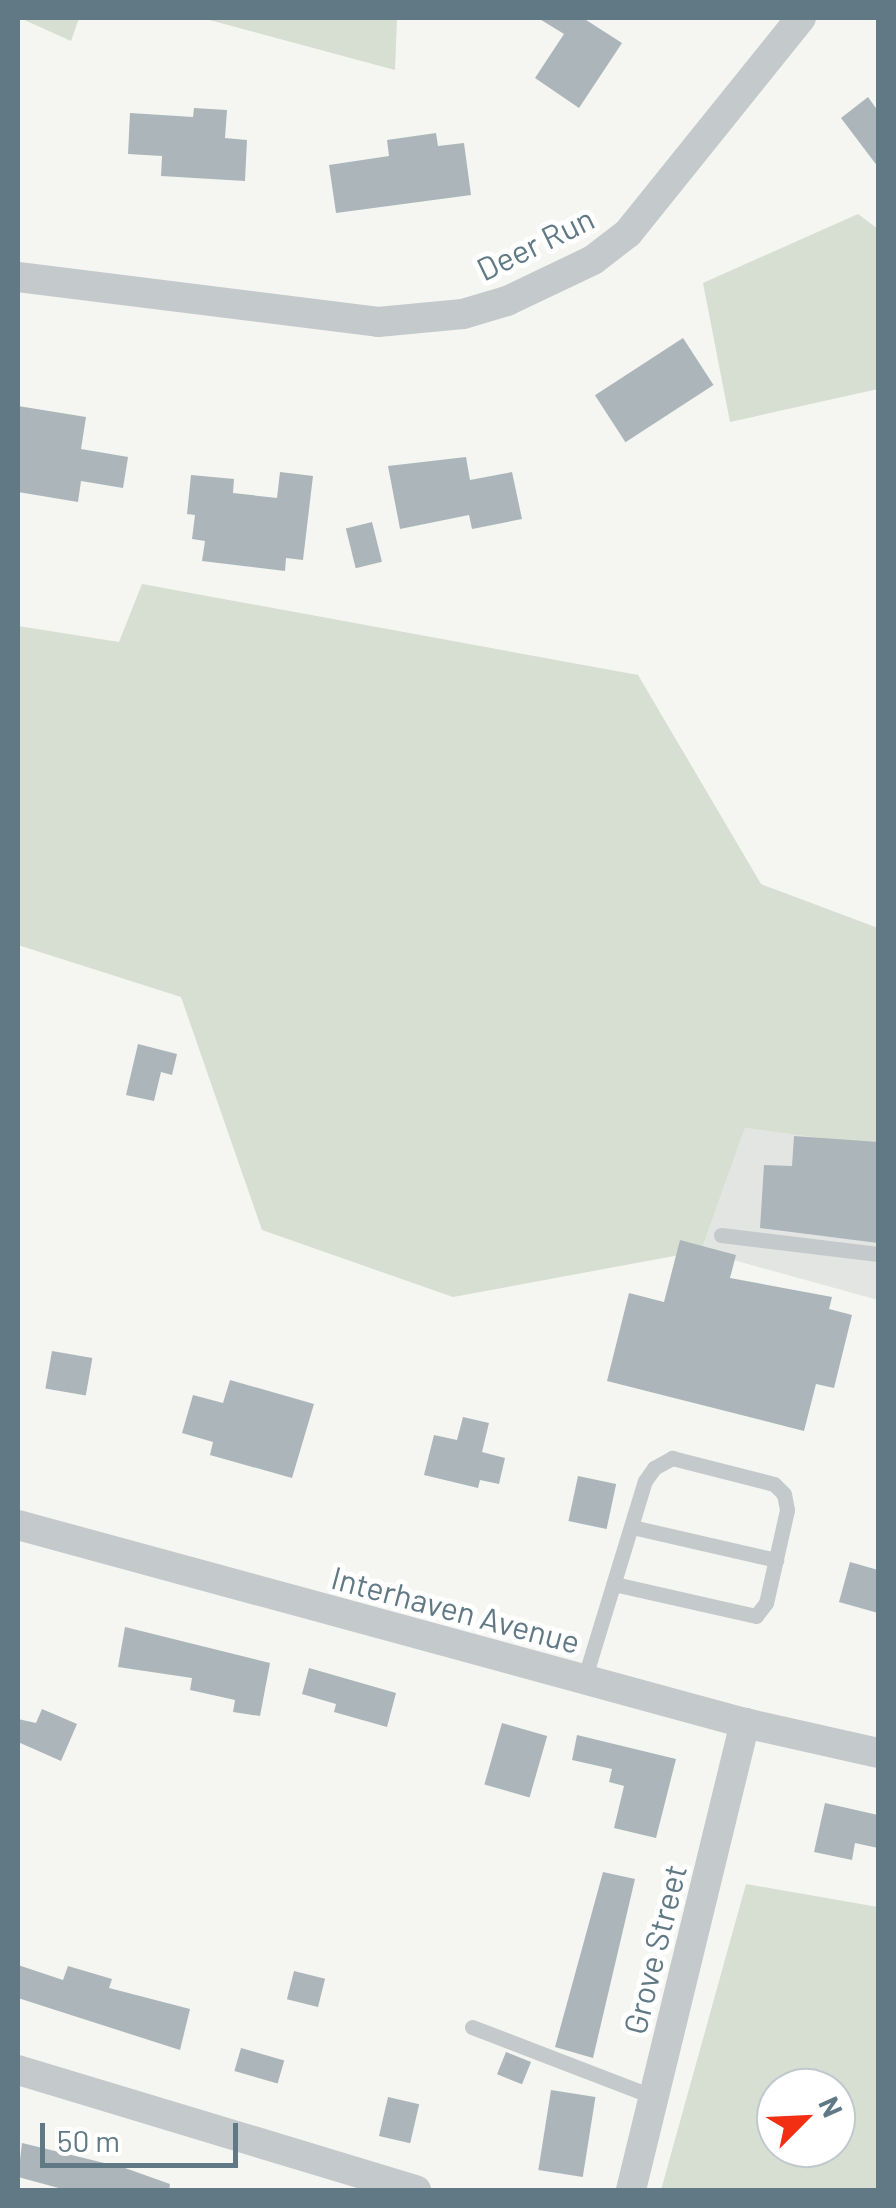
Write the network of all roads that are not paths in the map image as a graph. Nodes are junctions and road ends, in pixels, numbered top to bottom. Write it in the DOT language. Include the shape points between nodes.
graph roads {
  1 [pos="801,18"];
  2 [pos="18,278"];
  3 [pos="722,1236"];
  4 [pos="878,1254"];
  5 [pos="18,1525"];
  6 [pos="632,1526"];
  7 [pos="776,1560"];
  8 [pos="614,1584"];
  9 [pos="584,1680"];
  10 [pos="744,1723"];
  11 [pos="878,1727"];
  12 [pos="866,1750"];
  13 [pos="472,2027"];
  14 [pos="18,2070"];
  15 [pos="654,2097"];
  16 [pos="416,2190"];
  17 [pos="631,2190"];
  1 -- 2 [label="street, Deer Run" via="628,233 592,260 507,301 464,314 378,322"];
  3 -- 4 [label="lane"];
  5 -- 9 [label="street, Interhaven Avenue"];
  6 -- 7 [label="lane"];
  6 -- 7 [label="lane" via="646,1481 665,1459 774,1484 786,1500"];
  6 -- 8 [label="lane"];
  7 -- 8 [label="lane" via="762,1611 749,1619"];
  8 -- 9 [label="lane"];
  9 -- 10 [label="street, Interhaven Avenue"];
  10 -- 12 [label="street, Interhaven Avenue"];
  10 -- 15 [label="street, Grove Street"];
  11 -- 12 [label="street"];
  13 -- 15 [label="lane"];
  14 -- 16 [label="street"];
  15 -- 17 [label="street, Grove Street"];
}
